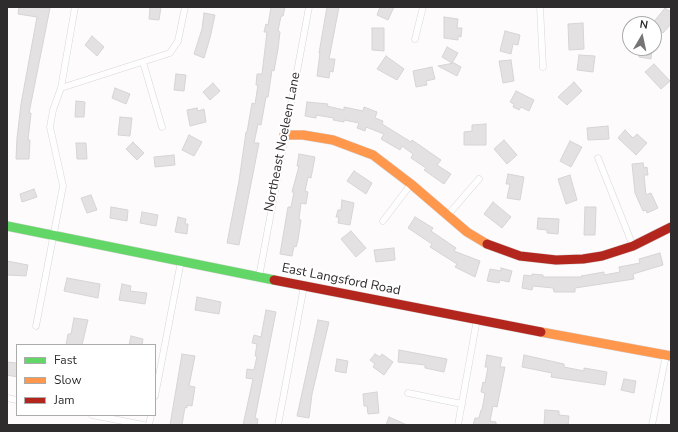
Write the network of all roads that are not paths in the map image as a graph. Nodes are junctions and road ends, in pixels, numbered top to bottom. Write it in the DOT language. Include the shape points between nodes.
graph roads {
  1 [pos="76,7"];
  2 [pos="185,7"];
  3 [pos="309,7"];
  4 [pos="423,7"];
  5 [pos="540,7"];
  6 [pos="415,40"];
  7 [pos="143,62"];
  8 [pos="543,67"];
  9 [pos="61,88"];
  10 [pos="162,127"];
  11 [pos="284,134"];
  12 [pos="598,158"];
  13 [pos="479,179"];
  14 [pos="411,184"];
  15 [pos="447,216"];
  16 [pos="382,221"];
  17 [pos="7,226"];
  18 [pos="670,230"];
  19 [pos="53,236"];
  20 [pos="633,246"];
  21 [pos="181,261"];
  22 [pos="259,276"];
  23 [pos="304,286"];
  24 [pos="477,319"];
  25 [pos="36,326"];
  26 [pos="668,356"];
  27 [pos="156,391"];
  28 [pos="408,392"];
  29 [pos="462,404"];
  30 [pos="97,416"];
  31 [pos="144,425"];
  32 [pos="278,425"];
  33 [pos="458,425"];
  34 [pos="652,425"];
  1 -- 9 [label="street"];
  2 -- 7 [label="street" via="178,41 170,53"];
  3 -- 11 [label="street, Northeast Noeleen Lane"];
  4 -- 6 [label="street"];
  5 -- 8 [label="street"];
  7 -- 9 [label="street"];
  7 -- 10 [label="street"];
  9 -- 19 [label="street" via="52,110 50,127 63,186"];
  11 -- 14 [label="street" via="333,140 355,147 374,155"];
  11 -- 22 [label="street, Northeast Noeleen Lane"];
  12 -- 20 [label="street"];
  13 -- 15 [label="street"];
  14 -- 15 [label="street"];
  14 -- 16 [label="street"];
  15 -- 20 [label="street" via="492,247 520,256 556,260 583,259"];
  17 -- 19 [label="street, East Langsford Road"];
  18 -- 20 [label="street"];
  19 -- 21 [label="street, East Langsford Road"];
  19 -- 25 [label="street"];
  21 -- 22 [label="street, East Langsford Road"];
  21 -- 27 [label="street"];
  22 -- 23 [label="street, East Langsford Road"];
  23 -- 24 [label="street, East Langsford Road"];
  23 -- 32 [label="street"];
  24 -- 26 [label="street, East Langsford Road"];
  24 -- 29 [label="street"];
  26 -- 34 [label="street"];
  28 -- 29 [label="street"];
  29 -- 33 [label="street"];
  30 -- 31 [label="street"];
}
